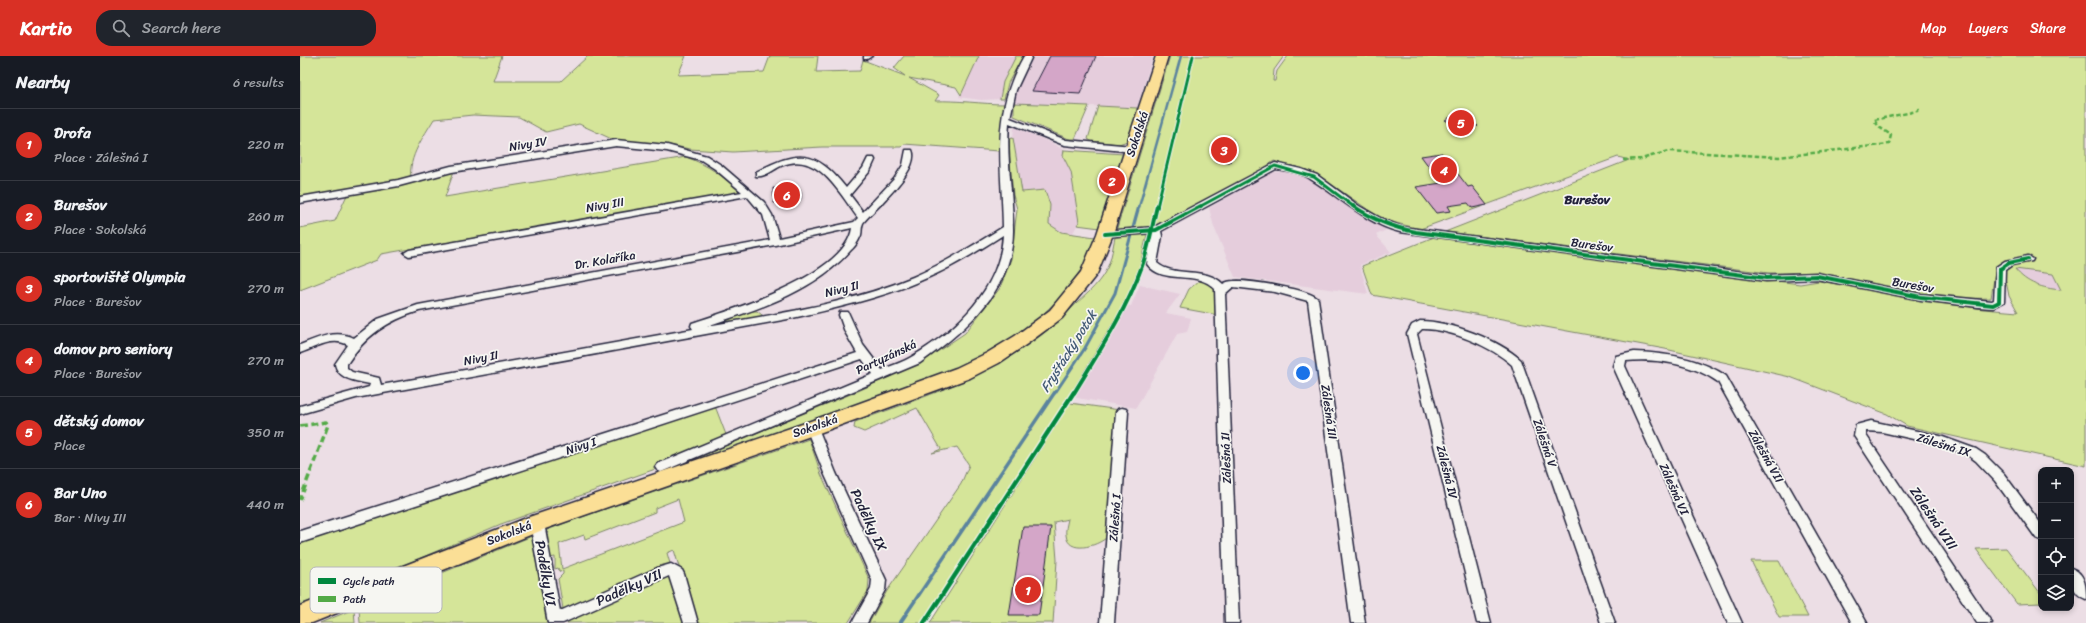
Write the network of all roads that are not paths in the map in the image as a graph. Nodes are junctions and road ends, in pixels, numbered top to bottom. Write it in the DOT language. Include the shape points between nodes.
graph roads {
  1 [pos="1028,56"];
  2 [pos="1162,56"];
  3 [pos="1006,119"];
  4 [pos="1133,149"];
  5 [pos="910,152"];
  6 [pos="871,160"];
  7 [pos="759,174"];
  8 [pos="748,193"];
  9 [pos="845,195"];
  10 [pos="300,200"];
  11 [pos="859,221"];
  12 [pos="1008,228"];
  13 [pos="1151,231"];
  14 [pos="1111,234"];
  15 [pos="775,242"];
  16 [pos="409,253"];
  17 [pos="2028,259"];
  18 [pos="1221,293"];
  19 [pos="773,298"];
  20 [pos="788,315"];
  21 [pos="844,315"];
  22 [pos="1420,325"];
  23 [pos="667,336"];
  24 [pos="354,343"];
  25 [pos="300,349"];
  26 [pos="863,355"];
  27 [pos="1624,357"];
  28 [pos="880,375"];
  29 [pos="373,391"];
  30 [pos="300,410"];
  31 [pos="1122,412"];
  32 [pos="812,428"];
  33 [pos="1859,430"];
  34 [pos="661,467"];
  35 [pos="537,523"];
  36 [pos="2038,530"];
  37 [pos="300,537"];
  38 [pos="426,567"];
  39 [pos="2072,575"];
  40 [pos="2086,593"];
  41 [pos="310,613"];
  42 [pos="300,617"];
  43 [pos="555,622"];
  44 [pos="691,623"];
  45 [pos="859,623"];
  46 [pos="1107,623"];
  47 [pos="1232,623"];
  48 [pos="1358,623"];
  49 [pos="1484,623"];
  50 [pos="1608,623"];
  51 [pos="1735,623"];
  52 [pos="1860,623"];
  53 [pos="1985,623"];
  1 -- 3 [label="street, Partyzánská" via="1014,80"];
  2 -- 4 [label="main road, Sokolská"];
  3 -- 4 [label="street" via="1064,142"];
  3 -- 12 [label="street, Partyzánská" via="1003,155"];
  4 -- 14 [label="main road, Sokolská"];
  5 -- 11 [label="street" via="907,165 898,180"];
  6 -- 9 [label="street" via="867,170"];
  7 -- 9 [label="street" via="777,169 792,159 807,160 831,176"];
  8 -- 10 [label="street, Nivy IV" via="704,158 666,148 616,143 451,169 395,184"];
  8 -- 15 [label="street" via="762,205 769,216"];
  8 -- 16 [label="street, Nivy III"];
  9 -- 11 [label="street"];
  11 -- 15 [label="street, Dr. Kolaříka"];
  11 -- 19 [label="street, Nivy II" via="856,236 839,258 794,288"];
  12 -- 20 [label="street, Nivy II" via="963,257 904,284 855,300"];
  12 -- 28 [label="street, Partyzánská" via="1005,257 994,284 974,315 916,360"];
  13 -- 14 [label="street"];
  13 -- 17 [label="street, Burešov" via="1275,166 1314,176 1356,208 1377,220 1416,232 1766,278 1817,276 1921,297 1993,305 1999,302 2000,269 2009,263"];
  13 -- 18 [label="street" via="1157,236 1152,264 1154,268 1161,272 1214,282 1219,286"];
  14 -- 32 [label="main road, Sokolská" via="1083,283 1056,314 1021,340 963,373"];
  15 -- 24 [label="street, Dr. Kolaříka" via="418,308 395,314"];
  18 -- 47 [label="street, Zálešná II"];
  18 -- 48 [label="street, Zálešná III" via="1228,285 1240,284 1304,294 1313,299"];
  19 -- 20 [label="street" via="770,303 772,310"];
  19 -- 23 [label="street, Nivy II"];
  20 -- 23 [label="street, Nivy II"];
  21 -- 26 [label="street" via="850,333"];
  22 -- 49 [label="street, Zálešná IV" via="1412,334"];
  22 -- 50 [label="street, Zálešná V" via="1431,325 1468,336 1518,363"];
  23 -- 29 [label="street, Nivy II"];
  24 -- 25 [label="street" via="347,338 336,337"];
  24 -- 29 [label="street, Dr. Kolaříka" via="341,368 349,376 375,381"];
  26 -- 28 [label="street"];
  26 -- 37 [label="street, Nivy I"];
  27 -- 51 [label="street, Zálešná VI" via="1620,360 1619,366"];
  27 -- 52 [label="street, Zálešná VII" via="1655,358 1693,364 1714,372 1722,379"];
  28 -- 34 [label="street, Partyzánská"];
  29 -- 30 [label="street, Nivy II"];
  31 -- 46 [label="street, Zálešná I"];
  32 -- 35 [label="main road, Sokolská"];
  32 -- 45 [label="street, Padělky IX" via="879,580 878,590"];
  33 -- 36 [label="street, Zálešná IX" via="1868,426 1888,429 1974,453 1990,466"];
  33 -- 53 [label="street, Zálešná VIII" via="1860,436"];
  35 -- 38 [label="main road, Sokolská"];
  35 -- 43 [label="street, Padělky VI"];
  39 -- 40 [label="street"];
  41 -- 42 [label="main road, Sokolská"];
  43 -- 44 [label="street, Padělky VII" via="671,570 677,574"];
}
